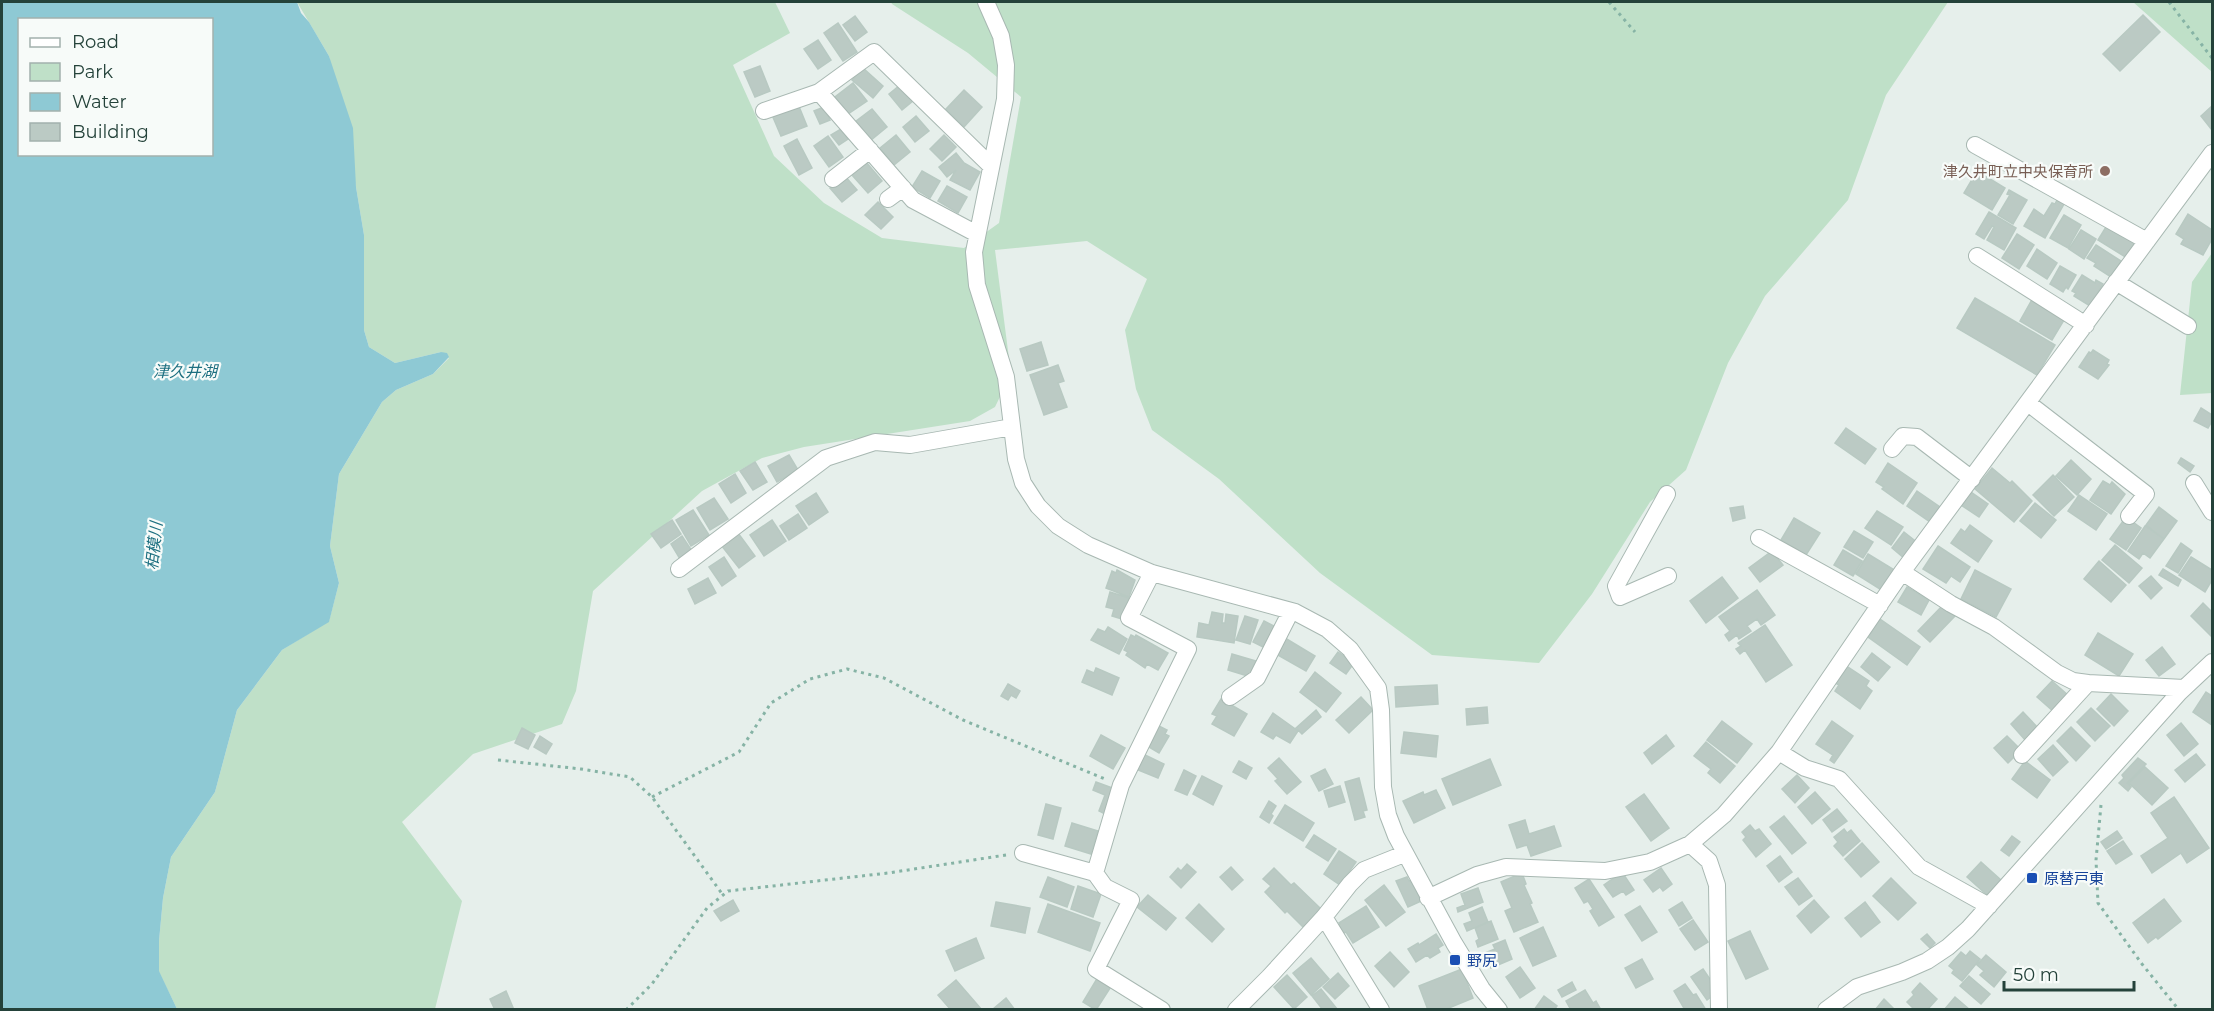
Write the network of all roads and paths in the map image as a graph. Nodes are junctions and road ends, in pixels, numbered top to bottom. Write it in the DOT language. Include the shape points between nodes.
graph roads {
  1 [pos="986,2"];
  2 [pos="1609,2"];
  3 [pos="2169,2"];
  4 [pos="1635,32"];
  5 [pos="2212,58"];
  6 [pos="819,92"];
  7 [pos="764,111"];
  8 [pos="1975,145"];
  9 [pos="870,150"];
  10 [pos="2212,153"];
  11 [pos="991,166"];
  12 [pos="833,179"];
  13 [pos="903,188"];
  14 [pos="888,200"];
  15 [pos="977,234"];
  16 [pos="2147,241"];
  17 [pos="1977,256"];
  18 [pos="2116,282"];
  19 [pos="2086,325"];
  20 [pos="2188,326"];
  21 [pos="2028,404"];
  22 [pos="1012,427"];
  23 [pos="1892,449"];
  24 [pos="1972,479"];
  25 [pos="2194,483"];
  26 [pos="1667,495"];
  27 [pos="2212,512"];
  28 [pos="2129,516"];
  29 [pos="1759,538"];
  30 [pos="679,569"];
  31 [pos="1902,572"];
  32 [pos="1152,573"];
  33 [pos="1668,576"];
  34 [pos="1880,605"];
  35 [pos="1291,611"];
  36 [pos="2212,662"];
  37 [pos="2088,683"];
  38 [pos="2184,688"];
  39 [pos="1230,697"];
  40 [pos="1779,752"];
  41 [pos="2022,755"];
  42 [pos="498,760"];
  43 [pos="2104,778"];
  44 [pos="1121,785"];
  45 [pos="652,797"];
  46 [pos="1690,844"];
  47 [pos="1023,853"];
  48 [pos="1404,854"];
  49 [pos="1095,873"];
  50 [pos="723,895"];
  51 [pos="1428,898"];
  52 [pos="1989,906"];
  53 [pos="1324,917"];
  54 [pos="626,1010"];
  55 [pos="1162,1010"];
  56 [pos="1236,1010"];
  57 [pos="1382,1010"];
  58 [pos="1499,1010"];
  59 [pos="1719,1010"];
  60 [pos="1826,1010"];
  61 [pos="2180,1010"];
  1 -- 11 [label="street" via="1001,36 1006,65 1005,99"];
  2 -- 4 [label="path"];
  3 -- 5 [label="path"];
  6 -- 7 [label="street"];
  6 -- 9 [label="street"];
  6 -- 11 [label="street" via="874,52"];
  8 -- 16 [label="street"];
  9 -- 12 [label="street"];
  9 -- 13 [label="street"];
  10 -- 16 [label="street"];
  11 -- 15 [label="street"];
  13 -- 14 [label="street"];
  13 -- 15 [label="street" via="913,200"];
  15 -- 22 [label="street" via="977,285 1006,377"];
  16 -- 18 [label="street"];
  17 -- 19 [label="street"];
  18 -- 19 [label="street"];
  18 -- 20 [label="street"];
  19 -- 21 [label="street"];
  21 -- 24 [label="street"];
  21 -- 28 [label="street" via="2145,495"];
  22 -- 30 [label="street" via="910,445 875,442 826,458"];
  22 -- 32 [label="street" via="1023,483 1038,506 1058,526 1088,545"];
  23 -- 24 [label="street" via="1903,436 1917,437"];
  24 -- 31 [label="street"];
  25 -- 27 [label="street"];
  26 -- 33 [label="street" via="1616,586 1620,597"];
  29 -- 34 [label="street"];
  31 -- 34 [label="street"];
  31 -- 37 [label="street" via="1994,627 2057,673"];
  32 -- 35 [label="street"];
  32 -- 44 [label="street" via="1129,618 1188,649"];
  34 -- 40 [label="street"];
  35 -- 39 [label="street" via="1257,678"];
  35 -- 48 [label="street" via="1327,629 1350,649 1378,688 1383,787 1388,815"];
  36 -- 38 [label="street"];
  37 -- 38 [label="street"];
  37 -- 41 [label="street"];
  38 -- 43 [label="street"];
  40 -- 46 [label="street" via="1724,815"];
  40 -- 52 [label="street" via="1806,768 1839,779 1919,867"];
  42 -- 45 [label="path" via="630,777"];
  43 -- 52 [label="street"];
  43 -- 61 [label="path" via="2096,860 2098,903"];
  44 -- 45 [label="path" via="963,720 884,678 847,669 810,679 771,703 739,752"];
  44 -- 49 [label="street"];
  45 -- 50 [label="path"];
  46 -- 51 [label="street" via="1650,862 1605,871 1506,867 1477,874"];
  46 -- 59 [label="street" via="1709,861 1717,885"];
  47 -- 49 [label="street"];
  47 -- 50 [label="path" via="728,891"];
  48 -- 51 [label="street"];
  48 -- 53 [label="street" via="1364,870"];
  49 -- 55 [label="street" via="1105,887 1131,900 1096,969"];
  50 -- 54 [label="path" via="707,908 652,984"];
  51 -- 58 [label="street" via="1482,989"];
  52 -- 60 [label="street" via="1962,935 1927,961 1857,987"];
  53 -- 56 [label="street"];
  53 -- 57 [label="street"];
}
